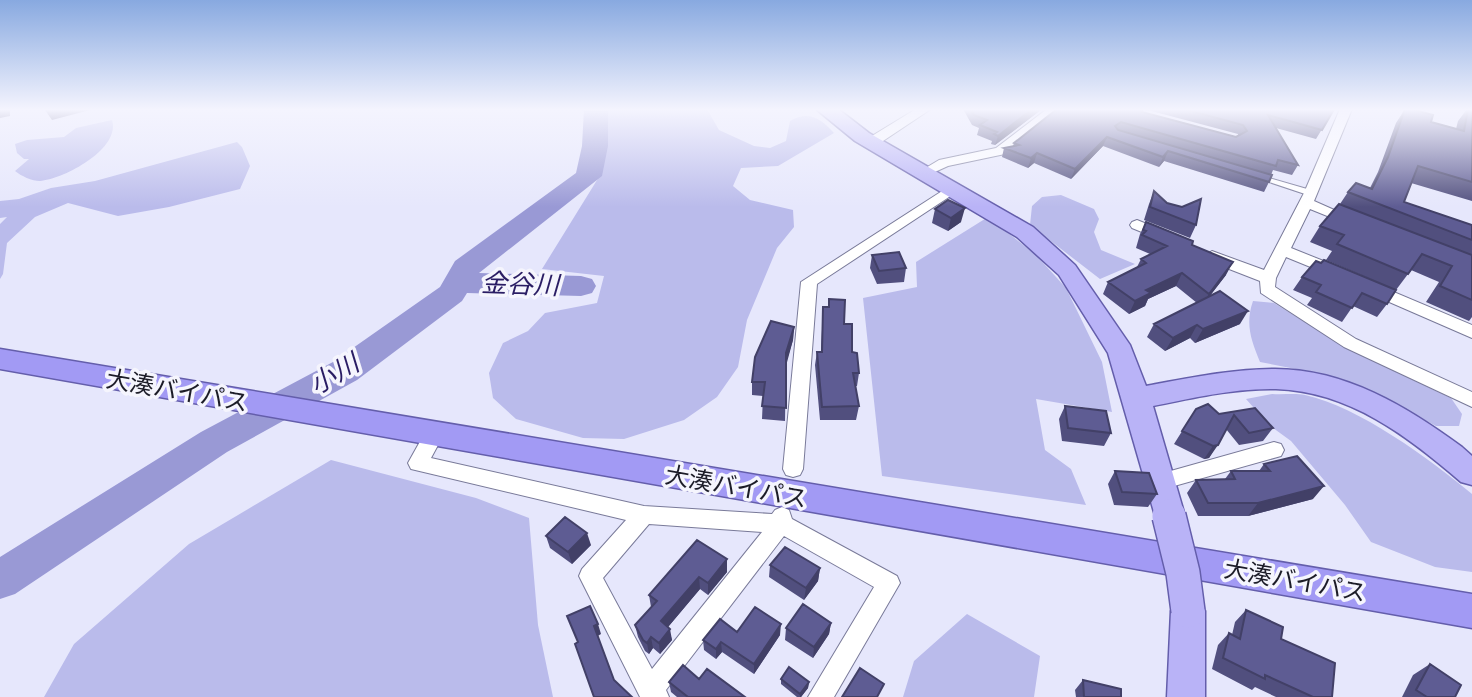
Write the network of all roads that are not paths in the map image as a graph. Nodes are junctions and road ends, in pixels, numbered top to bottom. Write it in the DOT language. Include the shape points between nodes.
graph roads {
  1 [pos="872,142"];
  2 [pos="1013,142"];
  3 [pos="1332,142"];
  4 [pos="926,172"];
  5 [pos="1246,174"];
  6 [pos="953,188"];
  7 [pos="1308,197"];
  8 [pos="1137,225"];
  9 [pos="1369,228"];
  10 [pos="1283,250"];
  11 [pos="1268,278"];
  12 [pos="1472,332"];
  13 [pos="0,359"];
  14 [pos="1137,398"];
  15 [pos="1472,400"];
  16 [pos="419,432"];
  17 [pos="1274,450"];
  18 [pos="793,469"];
  19 [pos="1472,472"];
  20 [pos="1160,482"];
  21 [pos="643,515"];
  22 [pos="782,519"];
  23 [pos="1188,611"];
  24 [pos="1472,611"];
  25 [pos="654,694"];
  26 [pos="820,697"];
  27 [pos="1186,697"];
  1 -- 4 [label="main road"];
  2 -- 4 [label="street" via="1000,151 944,163"];
  3 -- 7 [label="street"];
  4 -- 6 [label="main road"];
  5 -- 7 [label="lane"];
  6 -- 14 [label="main road" via="1025,232 1067,270 1121,352"];
  6 -- 18 [label="street" via="809,282"];
  7 -- 9 [label="street"];
  7 -- 10 [label="street"];
  8 -- 11 [label="street"];
  10 -- 11 [label="street"];
  10 -- 12 [label="street"];
  11 -- 15 [label="street" via="1267,289 1350,343"];
  13 -- 16 [label="highway, 大湊バイパス"];
  14 -- 19 [label="main road" via="1277,379 1314,384 1354,396 1395,416"];
  14 -- 20 [label="main road"];
  16 -- 21 [label="street" via="418,463"];
  16 -- 24 [label="highway, 大湊バイパス"];
  17 -- 20 [label="street"];
  20 -- 23 [label="main road, bridge"];
  21 -- 22 [label="street"];
  21 -- 25 [label="street" via="590,576"];
  22 -- 25 [label="street"];
  22 -- 26 [label="street" via="889,583"];
  23 -- 27 [label="main road"];
}
